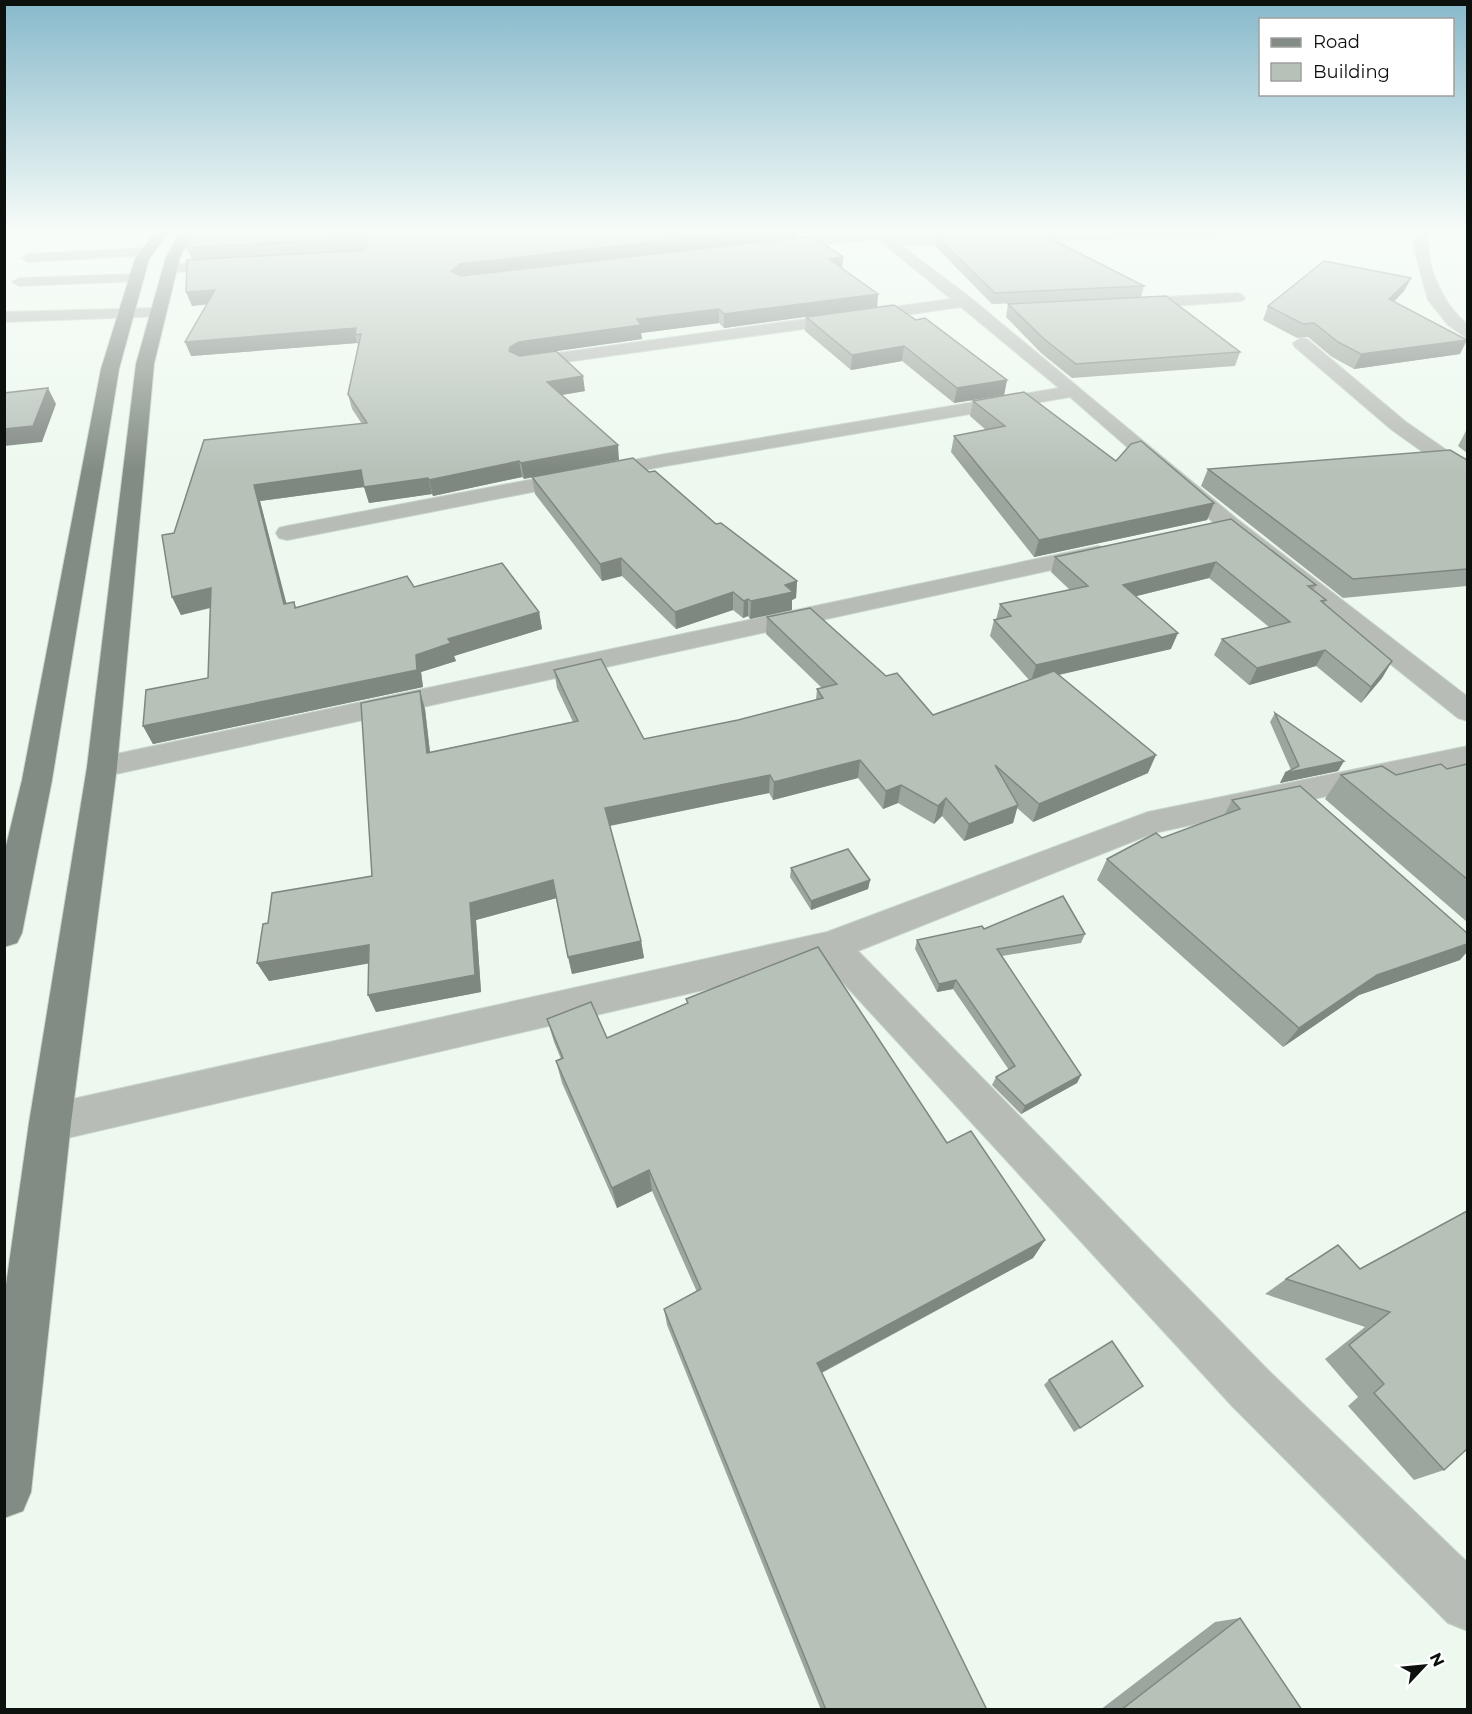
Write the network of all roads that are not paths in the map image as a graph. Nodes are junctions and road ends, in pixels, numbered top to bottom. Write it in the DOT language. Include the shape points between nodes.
graph roads {
  1 [pos="126,311"];
  2 [pos="940,311"];
  3 [pos="977,311"];
  4 [pos="1445,311"];
  5 [pos="158,313"];
  6 [pos="125,315"];
  7 [pos="4,316"];
  8 [pos="1467,334"];
  9 [pos="1300,343"];
  10 [pos="522,363"];
  11 [pos="1074,391"];
  12 [pos="1467,475"];
  13 [pos="1229,524"];
  14 [pos="1194,532"];
  15 [pos="287,533"];
  16 [pos="1123,547"];
  17 [pos="1467,712"];
  18 [pos="1467,756"];
  19 [pos="102,766"];
  20 [pos="1293,792"];
  21 [pos="1319,815"];
  22 [pos="4,933"];
  23 [pos="831,946"];
  24 [pos="50,1123"];
  25 [pos="4,1491"];
  26 [pos="1467,1603"];
  1 -- 6 [label="main road"];
  2 -- 10 [label="street"];
  3 -- 11 [label="street"];
  4 -- 8 [label="street"];
  5 -- 6 [label="street"];
  5 -- 19 [label="main road" via="145,364"];
  6 -- 7 [label="street"];
  6 -- 22 [label="main road" via="110,369 37,780"];
  9 -- 12 [label="street" via="1399,426"];
  11 -- 13 [label="street"];
  11 -- 15 [label="street" via="665,460"];
  13 -- 14 [label="street"];
  13 -- 17 [label="street"];
  16 -- 19 [label="street"];
  18 -- 20 [label="street"];
  19 -- 24 [label="main road"];
  20 -- 21 [label="street"];
  20 -- 23 [label="street" via="1148,823"];
  23 -- 24 [label="street"];
  23 -- 26 [label="street" via="1251,1389"];
  24 -- 25 [label="main road"];
}
